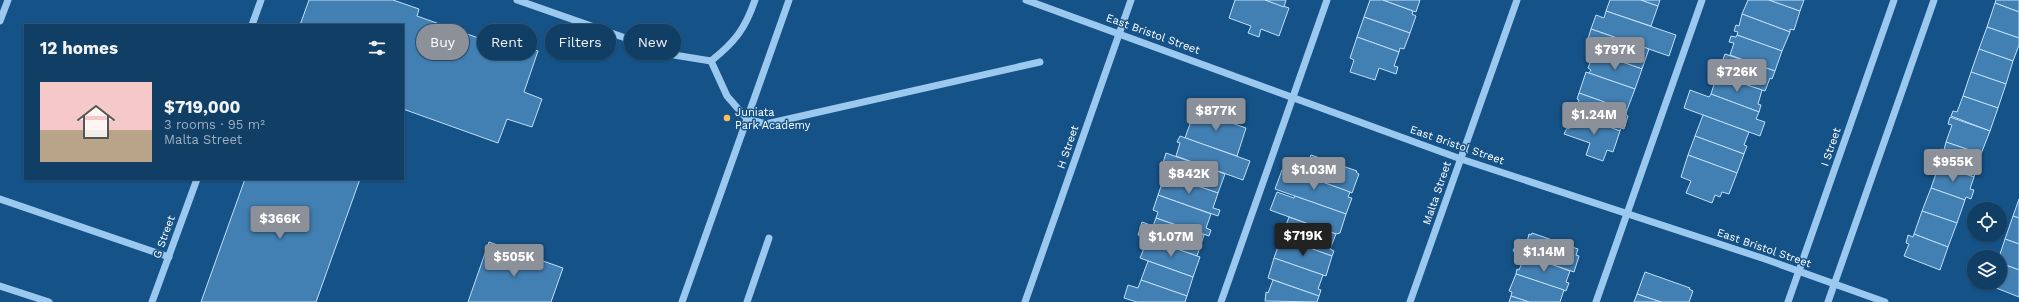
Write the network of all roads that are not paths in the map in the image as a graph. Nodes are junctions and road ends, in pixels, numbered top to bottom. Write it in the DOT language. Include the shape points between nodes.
graph roads {
  1 [pos="8,0"];
  2 [pos="261,0"];
  3 [pos="517,0"];
  4 [pos="755,0"];
  5 [pos="789,0"];
  6 [pos="1026,0"];
  7 [pos="1131,0"];
  8 [pos="1327,0"];
  9 [pos="1517,0"];
  10 [pos="1702,0"];
  11 [pos="1894,0"];
  12 [pos="1934,0"];
  13 [pos="0,21"];
  14 [pos="252,24"];
  15 [pos="1119,33"];
  16 [pos="711,61"];
  17 [pos="1040,62"];
  18 [pos="1293,98"];
  19 [pos="747,119"];
  20 [pos="1460,159"];
  21 [pos="197,180"];
  22 [pos="0,199"];
  23 [pos="1626,214"];
  24 [pos="769,238"];
  25 [pos="169,257"];
  26 [pos="1799,271"];
  27 [pos="1834,284"];
  28 [pos="0,286"];
  29 [pos="50,302"];
  30 [pos="152,302"];
  31 [pos="682,302"];
  32 [pos="747,302"];
  33 [pos="1025,302"];
  34 [pos="1221,302"];
  35 [pos="1410,302"];
  36 [pos="1596,302"];
  37 [pos="1788,302"];
  38 [pos="1828,302"];
  39 [pos="1885,302"];
  1 -- 13 [label="street"];
  2 -- 14 [label="street"];
  3 -- 16 [label="street" via="674,55"];
  4 -- 16 [label="street" via="740,34"];
  5 -- 19 [label="street"];
  6 -- 15 [label="street, East Bristol Street"];
  7 -- 15 [label="street, H Street"];
  8 -- 18 [label="street"];
  9 -- 20 [label="street, Malta Street"];
  10 -- 23 [label="street"];
  11 -- 26 [label="street, I Street"];
  12 -- 27 [label="street"];
  15 -- 18 [label="street, East Bristol Street"];
  15 -- 33 [label="street, H Street"];
  16 -- 19 [label="street" via="728,96"];
  17 -- 19 [label="street" via="766,124"];
  18 -- 20 [label="street, East Bristol Street"];
  18 -- 34 [label="street"];
  19 -- 31 [label="street"];
  20 -- 23 [label="street, East Bristol Street"];
  20 -- 35 [label="street, Malta Street"];
  21 -- 25 [label="street, G Street"];
  22 -- 25 [label="street"];
  23 -- 26 [label="street, East Bristol Street"];
  23 -- 36 [label="street"];
  24 -- 32 [label="street"];
  25 -- 30 [label="street, G Street"];
  26 -- 27 [label="street, East Bristol Street"];
  26 -- 37 [label="street, I Street"];
  27 -- 38 [label="street"];
  27 -- 39 [label="street, East Bristol Street"];
  28 -- 29 [label="street"];
}
